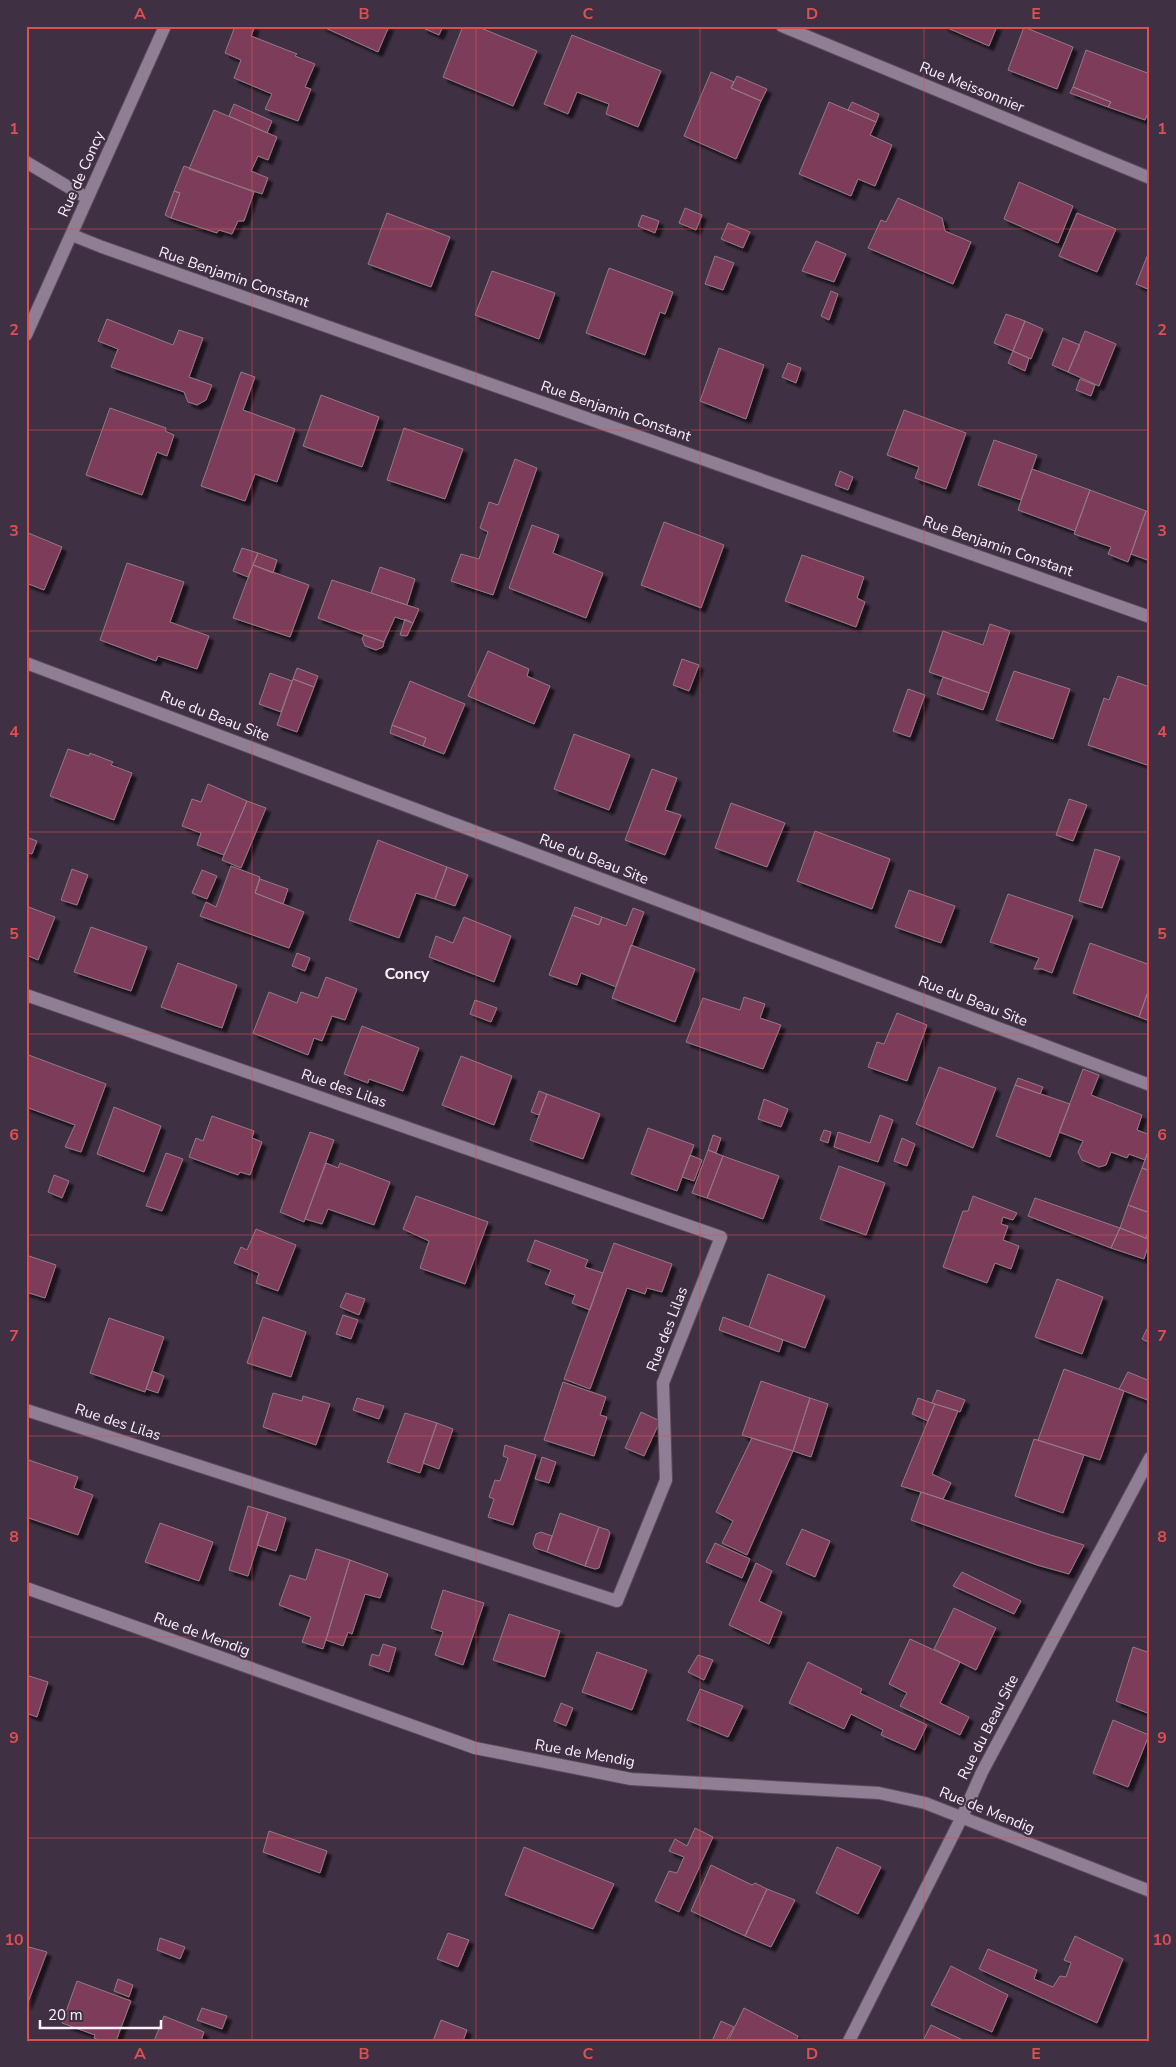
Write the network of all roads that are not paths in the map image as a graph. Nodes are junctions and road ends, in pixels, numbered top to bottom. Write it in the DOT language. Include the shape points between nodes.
graph roads {
  1 [pos="165,26"];
  2 [pos="782,26"];
  3 [pos="26,162"];
  4 [pos="1150,178"];
  5 [pos="87,198"];
  6 [pos="72,235"];
  7 [pos="26,335"];
  8 [pos="1150,617"];
  9 [pos="26,663"];
  10 [pos="26,995"];
  11 [pos="1150,1085"];
  12 [pos="26,1410"];
  13 [pos="1150,1458"];
  14 [pos="26,1588"];
  15 [pos="962,1817"];
  16 [pos="1150,1891"];
  17 [pos="849,2041"];
  1 -- 5 [label="street, Rue de Concy"];
  2 -- 4 [label="street, Rue Meissonnier"];
  3 -- 5 [label="street"];
  5 -- 6 [label="street, Rue de Concy"];
  6 -- 7 [label="street, Rue de Concy"];
  6 -- 8 [label="street, Rue Benjamin Constant"];
  9 -- 11 [label="street, Rue du Beau Site"];
  10 -- 12 [label="street, Rue des Lilas" via="721,1237 663,1383 666,1480 617,1601"];
  13 -- 15 [label="street, Rue du Beau Site" via="982,1772"];
  14 -- 15 [label="street, Rue de Mendig" via="475,1748 631,1779 879,1793 925,1803"];
  15 -- 16 [label="street, Rue de Mendig"];
  15 -- 17 [label="street, Rue du Beau Site"];
}
